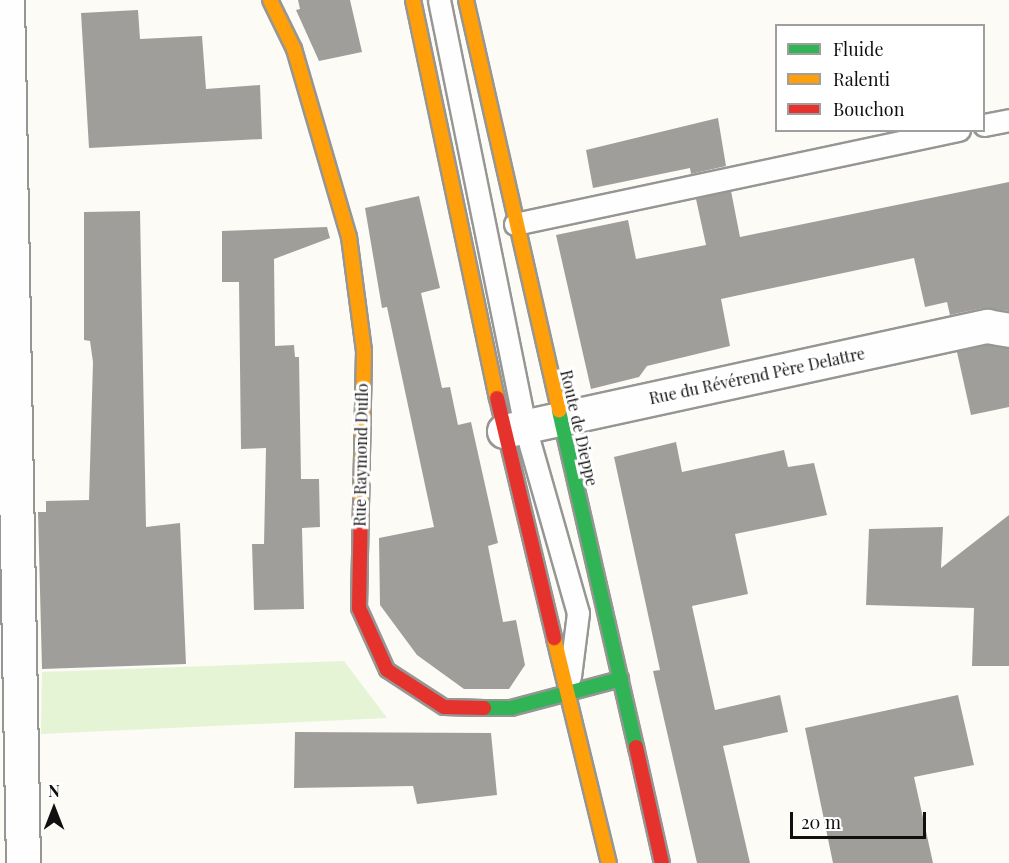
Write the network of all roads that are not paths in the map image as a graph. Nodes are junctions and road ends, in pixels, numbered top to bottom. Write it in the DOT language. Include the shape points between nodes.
graph roads {
  1 [pos="7,0"];
  2 [pos="270,0"];
  3 [pos="413,0"];
  4 [pos="439,0"];
  5 [pos="466,0"];
  6 [pos="1009,120"];
  7 [pos="985,125"];
  8 [pos="949,132"];
  9 [pos="514,224"];
  10 [pos="1009,330"];
  11 [pos="560,418"];
  12 [pos="515,429"];
  13 [pos="7,571"];
  14 [pos="621,679"];
  15 [pos="568,695"];
  16 [pos="23,863"];
  17 [pos="609,863"];
  18 [pos="662,863"];
  1 -- 13 [label="street"];
  2 -- 15 [label="main road, Rue Raymond Duflo" via="294,50 349,237 364,351 359,608 387,670 444,707 511,708"];
  3 -- 12 [label="main road"];
  4 -- 12 [label="lane"];
  5 -- 9 [label="main road, Route de Dieppe"];
  6 -- 7 [label="lane"];
  8 -- 9 [label="lane"];
  9 -- 11 [label="main road, Route de Dieppe"];
  10 -- 11 [label="street, Rue du Révérend Père Delattre" via="987,326"];
  11 -- 12 [label="street, Rue du Révérend Père Delattre"];
  11 -- 14 [label="main road, Route de Dieppe"];
  12 -- 15 [label="main road"];
  12 -- 15 [label="lane" via="579,613"];
  13 -- 16 [label="street"];
  14 -- 15 [label="main road, Rue Raymond Duflo"];
  14 -- 18 [label="main road, Route de Dieppe"];
  15 -- 17 [label="main road"];
}
